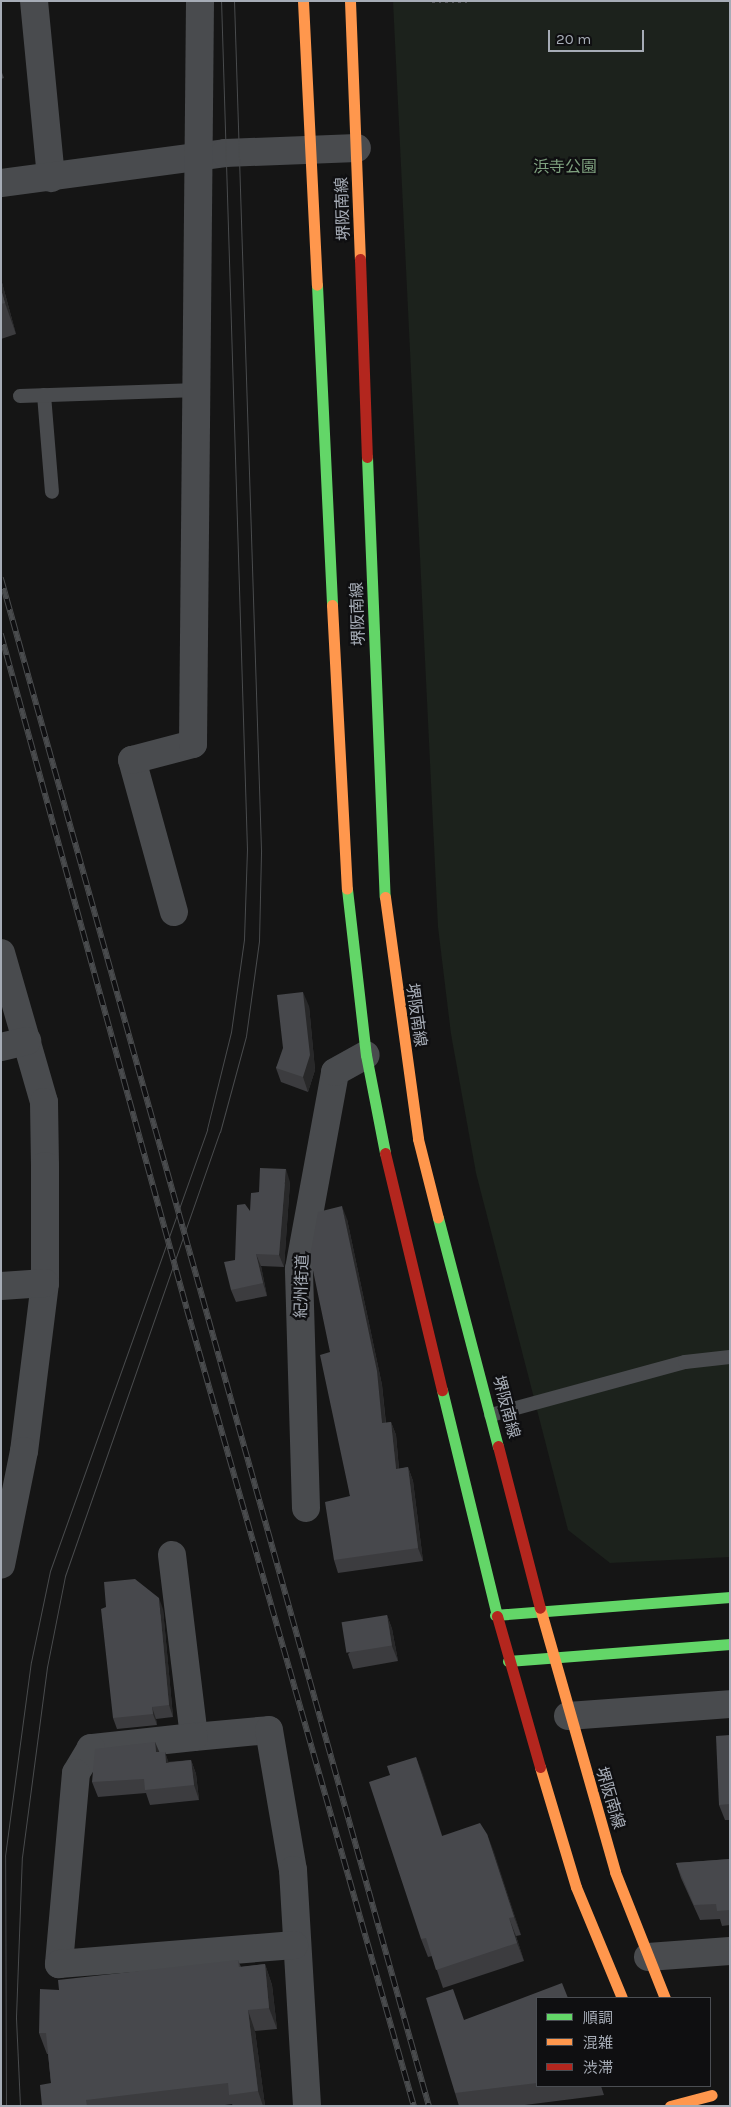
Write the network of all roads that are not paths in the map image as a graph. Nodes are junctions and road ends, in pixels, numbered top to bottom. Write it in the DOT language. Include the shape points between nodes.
graph roads {
  1 [pos="34,1"];
  2 [pos="200,1"];
  3 [pos="303,1"];
  4 [pos="350,1"];
  5 [pos="357,148"];
  6 [pos="313,150"];
  7 [pos="201,156"];
  8 [pos="51,178"];
  9 [pos="1,183"];
  10 [pos="198,390"];
  11 [pos="44,395"];
  12 [pos="20,396"];
  13 [pos="52,492"];
  14 [pos="174,912"];
  15 [pos="1,953"];
  16 [pos="14,1044"];
  17 [pos="366,1055"];
  18 [pos="44,1283"];
  19 [pos="1,1286"];
  20 [pos="730,1357"];
  21 [pos="491,1415"];
  22 [pos="306,1508"];
  23 [pos="5,1531"];
  24 [pos="172,1555"];
  25 [pos="1,1565"];
  26 [pos="730,1597"];
  27 [pos="541,1608"];
  28 [pos="495,1615"];
  29 [pos="730,1644"];
  30 [pos="553,1655"];
  31 [pos="508,1661"];
  32 [pos="730,1704"];
  33 [pos="568,1716"];
  34 [pos="194,1737"];
  35 [pos="294,1945"];
  36 [pos="730,1951"];
  37 [pos="648,1957"];
  38 [pos="622,1997"];
  39 [pos="665,1997"];
  40 [pos="669,2092"];
  41 [pos="712,2096"];
  42 [pos="674,2105"];
  43 [pos="307,2106"];
  1 -- 8 [label="street"];
  2 -- 7 [label="street"];
  3 -- 6 [label="main road, 堺阪南線"];
  4 -- 5 [label="main road, 堺阪南線"];
  5 -- 6 [label="street"];
  5 -- 21 [label="main road, 堺阪南線" via="388,941 418,1139"];
  6 -- 7 [label="street"];
  6 -- 17 [label="main road, 堺阪南線" via="315,304 346,883"];
  7 -- 8 [label="street"];
  7 -- 10 [label="street"];
  8 -- 9 [label="street"];
  10 -- 11 [label="lane"];
  10 -- 14 [label="street" via="193,744 132,760"];
  11 -- 12 [label="lane"];
  11 -- 13 [label="lane"];
  15 -- 16 [label="street"];
  16 -- 18 [label="street" via="44,1102"];
  17 -- 22 [label="street, 紀州街道" via="335,1072 299,1270"];
  17 -- 28 [label="main road, 堺阪南線" via="381,1138"];
  18 -- 19 [label="street"];
  18 -- 23 [label="street" via="24,1451"];
  20 -- 21 [label="lane" via="685,1362"];
  21 -- 27 [label="main road, 堺阪南線"];
  23 -- 25 [label="street"];
  24 -- 34 [label="street"];
  26 -- 27 [label="main road"];
  27 -- 28 [label="main road"];
  27 -- 30 [label="main road, 堺阪南線"];
  28 -- 31 [label="main road, 堺阪南線"];
  29 -- 30 [label="main road"];
  30 -- 31 [label="main road"];
  30 -- 33 [label="main road, 堺阪南線"];
  31 -- 38 [label="main road, 堺阪南線" via="576,1887"];
  32 -- 33 [label="street"];
  33 -- 37 [label="main road, 堺阪南線" via="615,1872"];
  34 -- 35 [label="street" via="269,1730 293,1870"];
  34 -- 35 [label="street" via="91,1748 76,1773 59,1964"];
  35 -- 43 [label="street"];
  36 -- 37 [label="street"];
  37 -- 39 [label="main road, 堺阪南線"];
  40 -- 42 [label="main road"];
  41 -- 42 [label="main road"];
}
